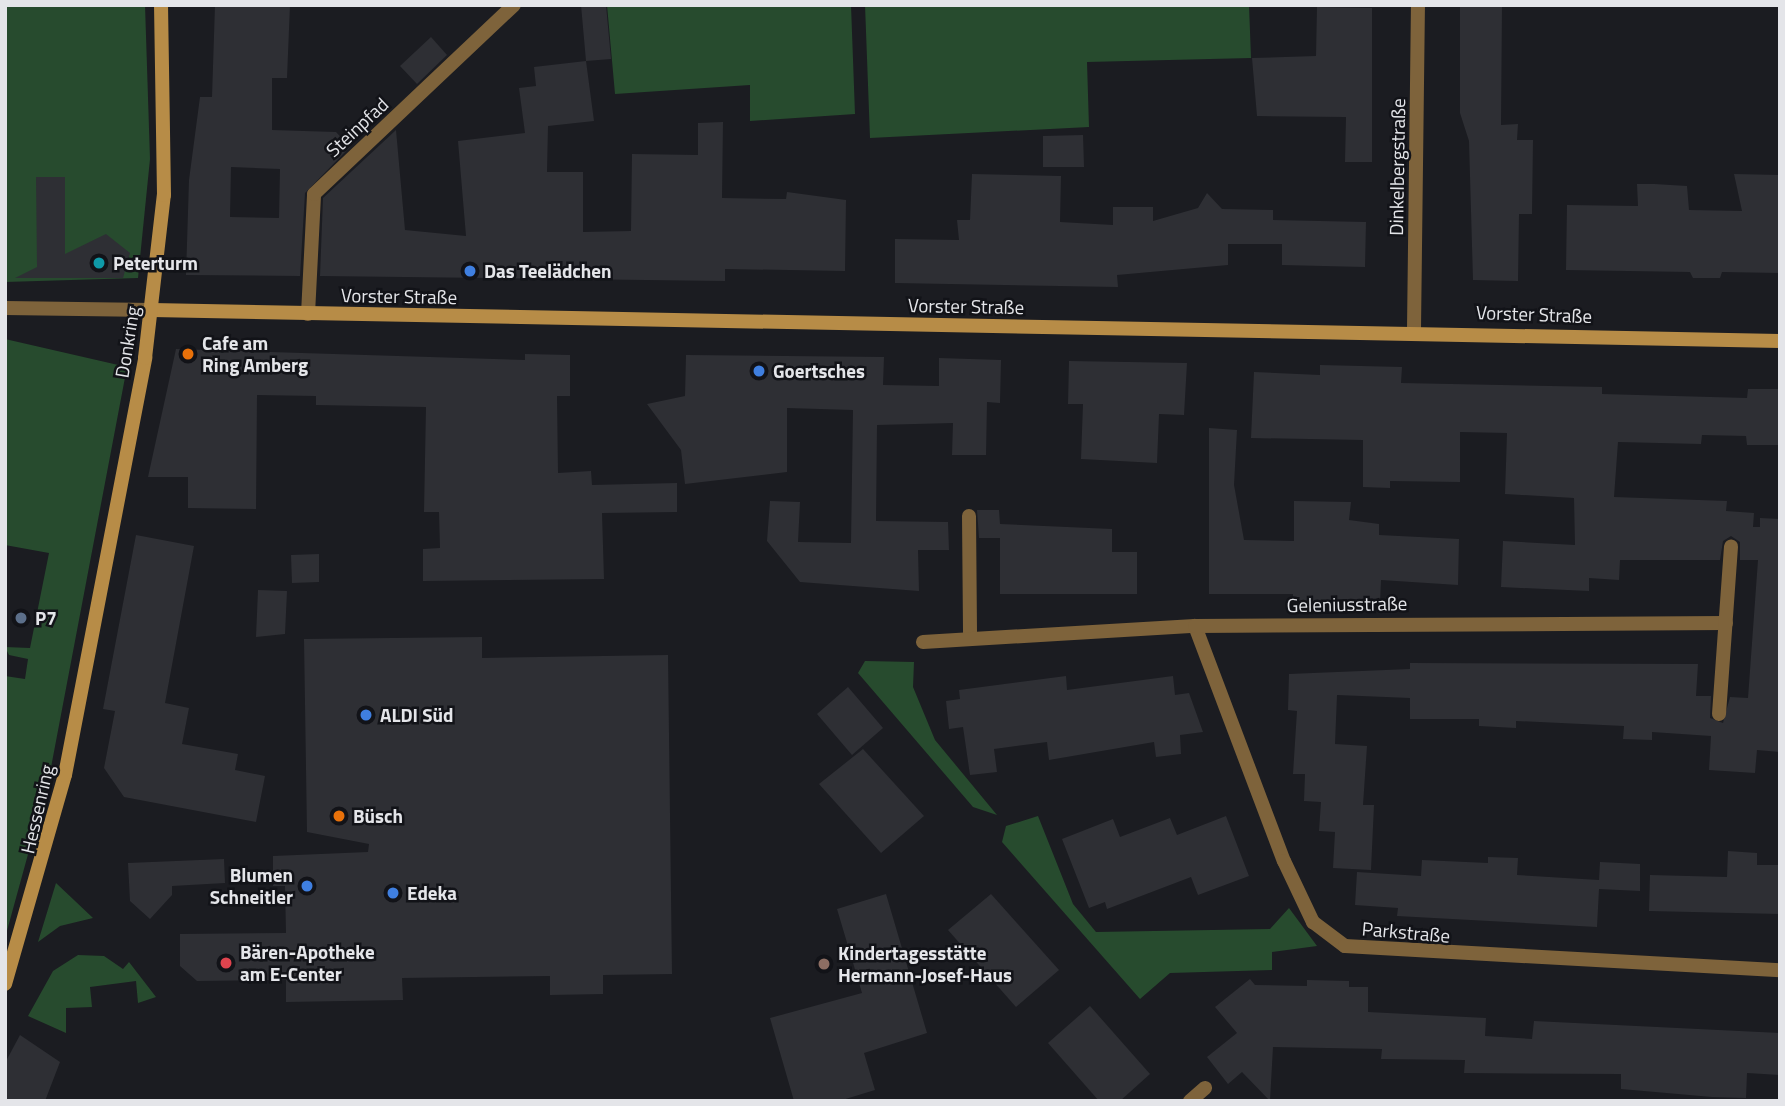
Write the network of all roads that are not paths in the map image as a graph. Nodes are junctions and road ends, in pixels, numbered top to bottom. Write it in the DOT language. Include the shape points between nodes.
graph roads {
  1 [pos="161,5"];
  2 [pos="514,5"];
  3 [pos="1418,5"];
  4 [pos="5,308"];
  5 [pos="152,310"];
  6 [pos="308,314"];
  7 [pos="1414,330"];
  8 [pos="1780,341"];
  9 [pos="969,516"];
  10 [pos="1731,546"];
  11 [pos="1726,623"];
  12 [pos="1195,626"];
  13 [pos="970,638"];
  14 [pos="923,642"];
  15 [pos="84,680"];
  16 [pos="1719,714"];
  17 [pos="1780,970"];
  18 [pos="5,984"];
  19 [pos="1205,1088"];
  20 [pos="1190,1101"];
  1 -- 5 [label="main road, Donkring" via="166,137"];
  2 -- 6 [label="street, Steinpfad" via="314,194"];
  3 -- 7 [label="street, Dinkelbergstraße"];
  4 -- 5 [label="street"];
  5 -- 6 [label="main road, Vorster Straße"];
  5 -- 15 [label="main road, Donkring"];
  6 -- 7 [label="main road, Vorster Straße"];
  7 -- 8 [label="main road, Vorster Straße"];
  9 -- 13 [label="street"];
  10 -- 11 [label="street"];
  11 -- 12 [label="street, Geleniusstraße"];
  11 -- 16 [label="street"];
  12 -- 13 [label="street, Geleniusstraße"];
  12 -- 17 [label="street, Parkstraße" via="1284,861 1313,922 1345,946"];
  13 -- 14 [label="street, Geleniusstraße"];
  15 -- 18 [label="main road, Hessenring" via="45,858"];
  19 -- 20 [label="street"];
}
